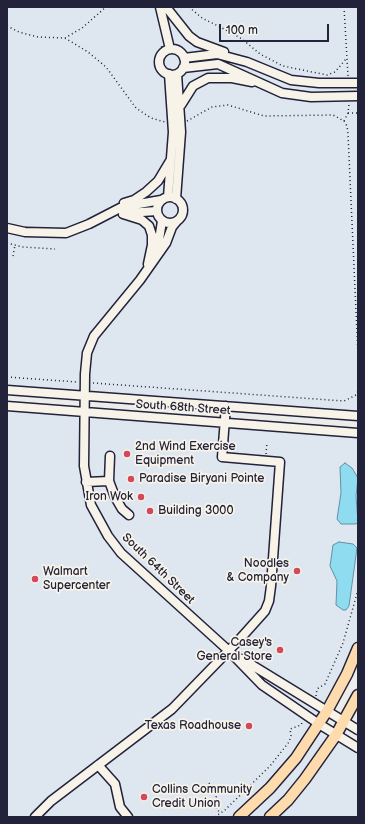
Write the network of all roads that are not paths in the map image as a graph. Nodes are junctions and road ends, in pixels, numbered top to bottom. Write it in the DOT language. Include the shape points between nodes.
graph roads {
  1 [pos="160,7"];
  2 [pos="166,7"];
  3 [pos="170,49"];
  4 [pos="184,58"];
  5 [pos="247,62"];
  6 [pos="173,73"];
  7 [pos="358,83"];
  8 [pos="269,86"];
  9 [pos="358,96"];
  10 [pos="180,106"];
  11 [pos="177,122"];
  12 [pos="172,157"];
  13 [pos="168,199"];
  14 [pos="157,211"];
  15 [pos="123,214"];
  16 [pos="105,216"];
  17 [pos="162,221"];
  18 [pos="177,221"];
  19 [pos="7,228"];
  20 [pos="146,270"];
  21 [pos="7,390"];
  22 [pos="85,396"];
  23 [pos="7,406"];
  24 [pos="226,406"];
  25 [pos="84,412"];
  26 [pos="358,416"];
  27 [pos="225,423"];
  28 [pos="358,433"];
  29 [pos="110,456"];
  30 [pos="109,481"];
  31 [pos="86,482"];
  32 [pos="130,515"];
  33 [pos="358,648"];
  34 [pos="229,651"];
  35 [pos="358,695"];
  36 [pos="327,711"];
  37 [pos="344,722"];
  38 [pos="319,724"];
  39 [pos="358,730"];
  40 [pos="336,735"];
  41 [pos="358,748"];
  42 [pos="98,765"];
  43 [pos="35,817"];
  44 [pos="128,817"];
  45 [pos="239,817"];
  46 [pos="270,817"];
  1 -- 3 [label="street"];
  2 -- 5 [label="street" via="181,27 197,42"];
  3 -- 4 [label="street" via="177,51"];
  3 -- 6 [label="street" via="161,56 159,63 162,70"];
  4 -- 5 [label="street" via="217,54"];
  4 -- 6 [label="street"];
  5 -- 7 [label="street" via="291,80"];
  6 -- 8 [label="street" via="204,64 218,64"];
  6 -- 10 [label="street"];
  6 -- 11 [label="street"];
  8 -- 9 [label="street" via="282,93 296,96"];
  8 -- 10 [label="street" via="232,78 208,78 193,86"];
  10 -- 11 [label="street"];
  11 -- 12 [label="street"];
  11 -- 13 [label="street" via="181,149"];
  12 -- 13 [label="street"];
  12 -- 16 [label="street" via="158,181 146,192 134,200 119,204"];
  13 -- 14 [label="street"];
  13 -- 16 [label="street" via="122,207"];
  13 -- 18 [label="street" via="181,204 183,211"];
  14 -- 15 [label="street"];
  14 -- 17 [label="street"];
  15 -- 16 [label="street"];
  15 -- 20 [label="street" via="142,220 150,231 152,245"];
  16 -- 19 [label="street" via="66,233 25,232"];
  17 -- 18 [label="street"];
  17 -- 20 [label="street" via="159,240"];
  18 -- 20 [label="street" via="166,243"];
  20 -- 22 [label="street, South 64th Street" via="94,336 87,353"];
  21 -- 22 [label="street, South 68th Street"];
  22 -- 24 [label="street, South 68th Street"];
  22 -- 25 [label="street, South 64th Street"];
  23 -- 25 [label="street, South 68th Street"];
  24 -- 26 [label="street, South 68th Street"];
  24 -- 27 [label="street"];
  25 -- 27 [label="street, South 68th Street"];
  25 -- 31 [label="street, South 64th Street"];
  27 -- 28 [label="street, South 68th Street"];
  27 -- 34 [label="street" via="222,457 280,462 269,601 265,611"];
  29 -- 30 [label="street"];
  30 -- 31 [label="street"];
  30 -- 32 [label="street" via="122,509"];
  31 -- 34 [label="street, South 64th Street" via="91,504 98,519 121,553"];
  33 -- 36 [label="main road"];
  34 -- 36 [label="street, South 64th Street"];
  34 -- 38 [label="street, South 64th Street" via="262,685"];
  34 -- 42 [label="street" via="172,709"];
  35 -- 37 [label="main road"];
  36 -- 37 [label="street, South 64th Street"];
  36 -- 38 [label="main road"];
  37 -- 39 [label="street, South 64th Street"];
  37 -- 40 [label="main road"];
  38 -- 40 [label="street, South 64th Street"];
  38 -- 45 [label="main road" via="296,758 270,788"];
  40 -- 41 [label="street, South 64th Street"];
  40 -- 46 [label="main road" via="306,779"];
  42 -- 43 [label="street" via="51,801"];
  42 -- 44 [label="street" via="115,784 120,807"];
}
